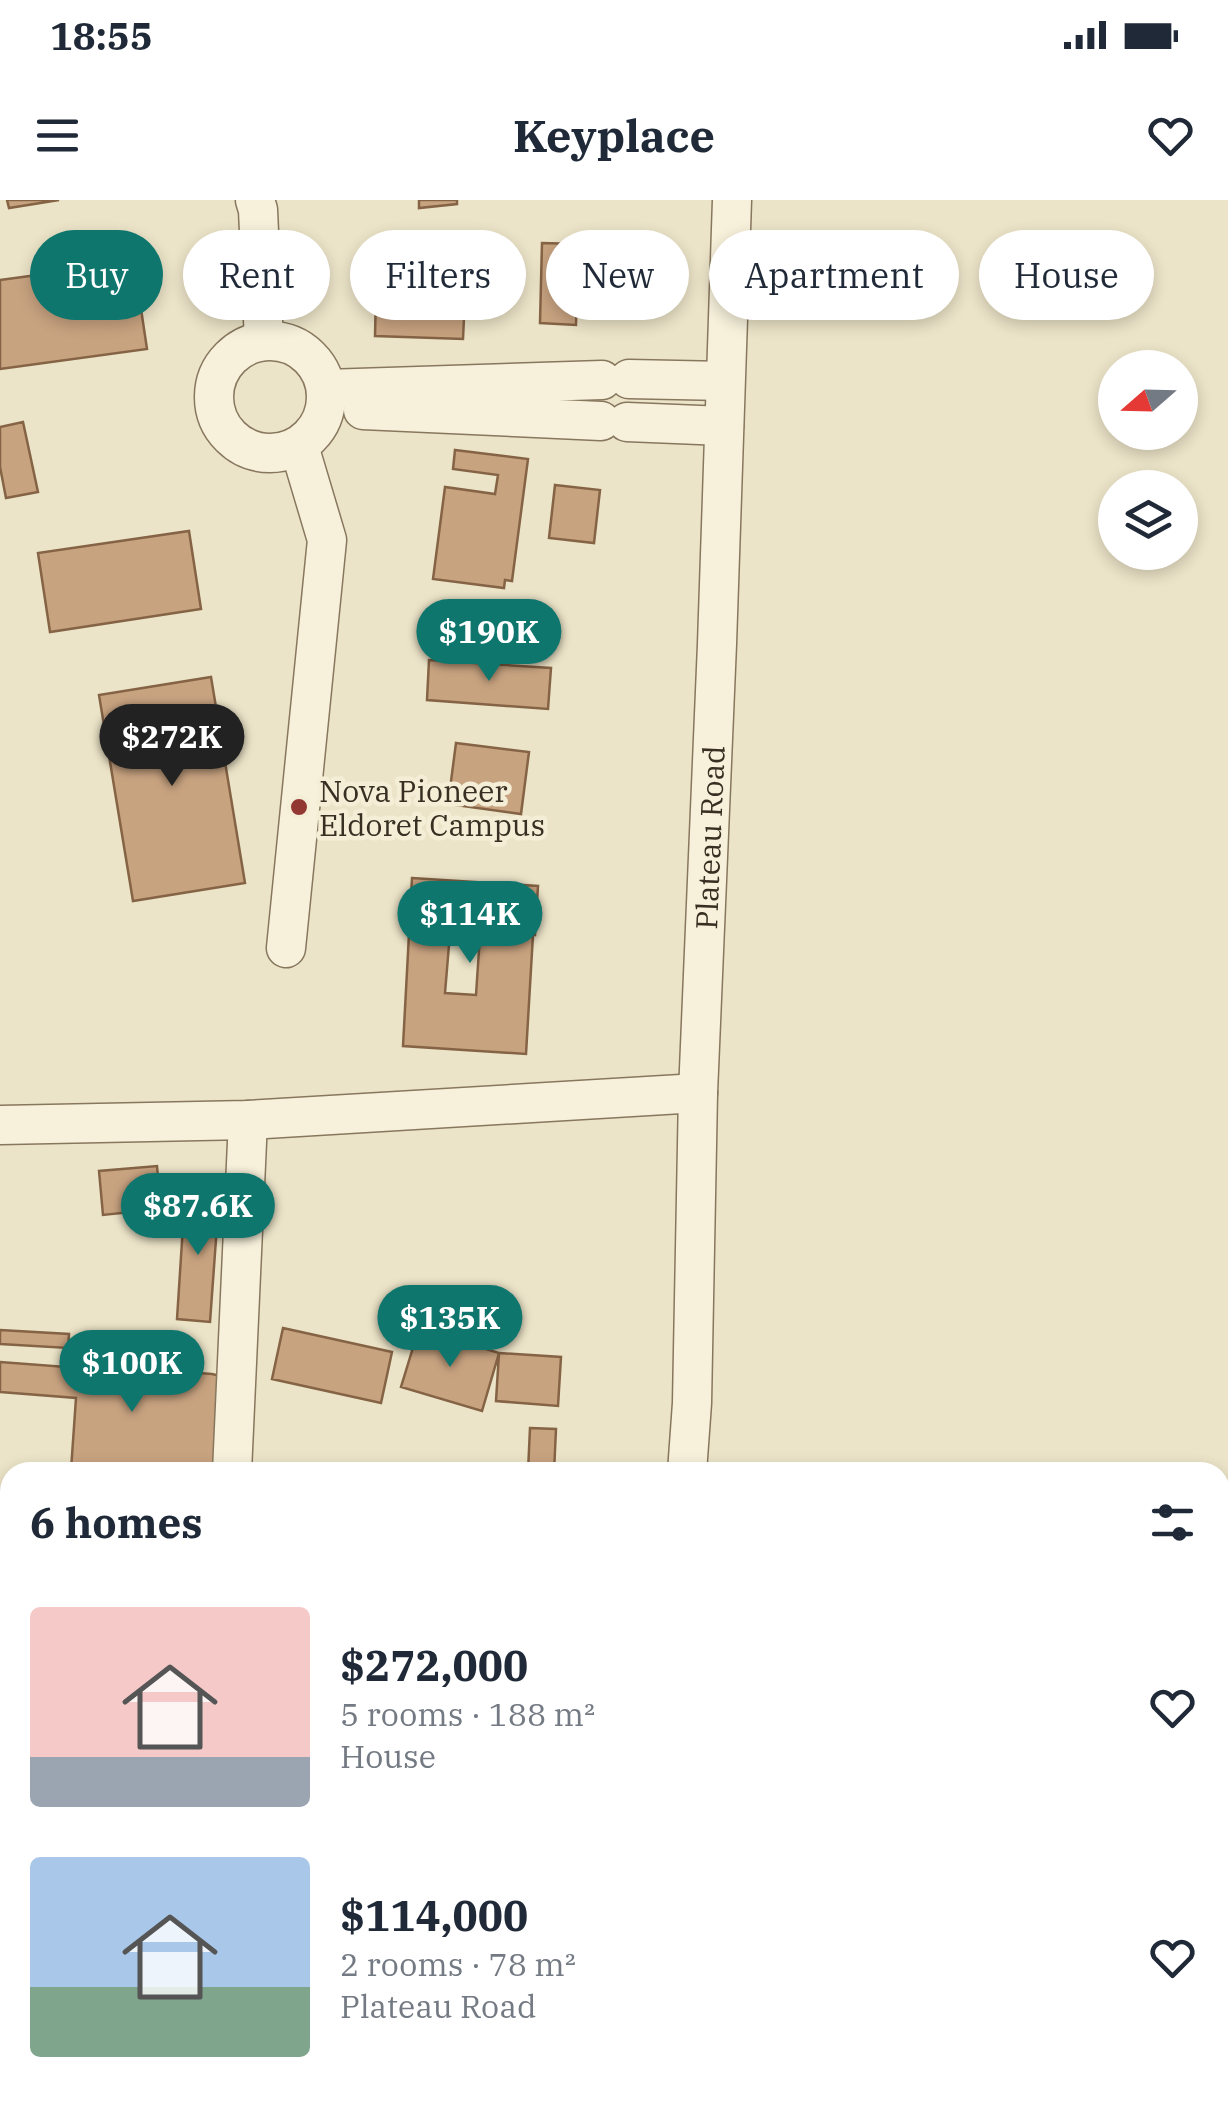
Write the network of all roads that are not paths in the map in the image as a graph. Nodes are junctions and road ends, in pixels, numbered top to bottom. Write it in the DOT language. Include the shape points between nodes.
graph roads {
  1 [pos="255,200"];
  2 [pos="732,200"];
  3 [pos="264,341"];
  4 [pos="724,381"];
  5 [pos="325,398"];
  6 [pos="724,426"];
  7 [pos="298,446"];
  8 [pos="286,948"];
  9 [pos="698,1094"];
  10 [pos="248,1120"];
  11 [pos="0,1125"];
  12 [pos="232,1462"];
  13 [pos="688,1462"];
  1 -- 3 [label="street"];
  2 -- 4 [label="street, Plateau Road"];
  3 -- 5 [label="street" via="284,343 316,365"];
  3 -- 7 [label="street" via="232,356 220,371 215,409 235,442 253,451"];
  4 -- 5 [label="street" via="615,379"];
  4 -- 6 [label="street, Plateau Road"];
  5 -- 6 [label="street"];
  5 -- 7 [label="street" via="314,434"];
  6 -- 9 [label="street, Plateau Road"];
  7 -- 8 [label="street" via="327,540"];
  9 -- 10 [label="street"];
  9 -- 13 [label="street, Plateau Road"];
  10 -- 11 [label="street"];
  10 -- 12 [label="street"];
}
